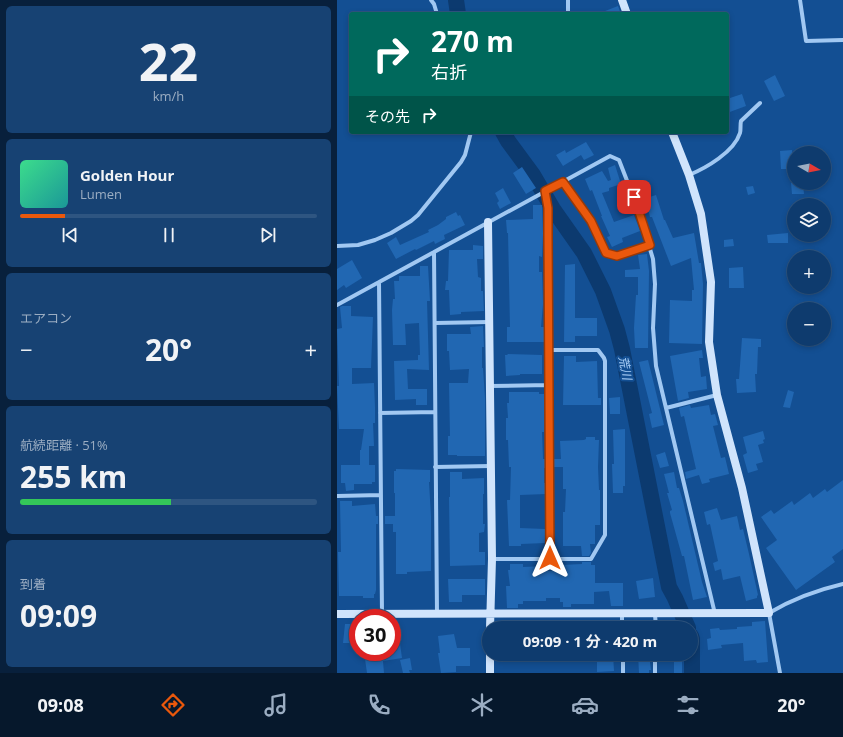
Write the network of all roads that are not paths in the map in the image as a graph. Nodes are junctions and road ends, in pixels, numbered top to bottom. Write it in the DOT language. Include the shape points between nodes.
graph roads {
  1 [pos="431,0"];
  2 [pos="568,0"];
  3 [pos="622,0"];
  4 [pos="800,0"];
  5 [pos="436,12"];
  6 [pos="568,12"];
  7 [pos="626,12"];
  8 [pos="843,40"];
  9 [pos="760,103"];
  10 [pos="470,134"];
  11 [pos="673,134"];
  12 [pos="689,175"];
  13 [pos="563,182"];
  14 [pos="545,191"];
  15 [pos="488,222"];
  16 [pos="650,245"];
  17 [pos="337,246"];
  18 [pos="434,252"];
  19 [pos="379,282"];
  20 [pos="337,305"];
  21 [pos="489,322"];
  22 [pos="435,323"];
  23 [pos="548,350"];
  24 [pos="491,386"];
  25 [pos="549,386"];
  26 [pos="717,395"];
  27 [pos="666,408"];
  28 [pos="435,412"];
  29 [pos="380,413"];
  30 [pos="491,466"];
  31 [pos="435,467"];
  32 [pos="381,495"];
  33 [pos="337,496"];
  34 [pos="550,558"];
  35 [pos="491,559"];
  36 [pos="843,584"];
  37 [pos="382,609"];
  38 [pos="490,613"];
  39 [pos="769,613"];
  40 [pos="337,614"];
  41 [pos="349,614"];
  42 [pos="401,614"];
  43 [pos="437,614"];
  44 [pos="622,614"];
  45 [pos="655,614"];
  46 [pos="715,614"];
  47 [pos="490,621"];
  48 [pos="622,621"];
  49 [pos="655,621"];
  50 [pos="490,661"];
  51 [pos="623,661"];
  52 [pos="655,661"];
  53 [pos="490,673"];
  54 [pos="623,673"];
  55 [pos="655,673"];
  56 [pos="780,673"];
  1 -- 5 [label="street"];
  2 -- 6 [label="street"];
  3 -- 7 [label="street"];
  4 -- 8 [label="street" via="806,41"];
  9 -- 12 [label="street" via="741,121 740,132 733,145 724,154"];
  10 -- 17 [label="street" via="461,162 415,218 375,240 358,245"];
  11 -- 12 [label="street"];
  12 -- 26 [label="street" via="701,214 711,282 709,342"];
  13 -- 14 [label="street"];
  13 -- 16 [label="street" via="591,221 607,254 617,256"];
  13 -- 16 [label="street" via="610,156 619,160"];
  14 -- 15 [label="street"];
  14 -- 23 [label="street" via="548,229"];
  15 -- 18 [label="street"];
  15 -- 21 [label="street"];
  16 -- 27 [label="street" via="655,284 654,351"];
  18 -- 19 [label="street"];
  18 -- 22 [label="street"];
  19 -- 20 [label="street"];
  19 -- 29 [label="street"];
  21 -- 22 [label="street"];
  21 -- 24 [label="street"];
  22 -- 28 [label="street"];
  23 -- 25 [label="street"];
  23 -- 34 [label="street" via="596,350 605,361 605,535 591,559"];
  24 -- 25 [label="street"];
  24 -- 30 [label="street"];
  25 -- 34 [label="street"];
  26 -- 27 [label="street"];
  26 -- 39 [label="street" via="742,488"];
  27 -- 46 [label="street"];
  28 -- 29 [label="street"];
  28 -- 31 [label="street"];
  29 -- 32 [label="street"];
  30 -- 31 [label="street"];
  30 -- 35 [label="street"];
  31 -- 43 [label="street"];
  32 -- 33 [label="street"];
  32 -- 37 [label="street"];
  34 -- 35 [label="street"];
  35 -- 38 [label="street"];
  36 -- 39 [label="street" via="791,602"];
  38 -- 43 [label="street"];
  38 -- 44 [label="street"];
  38 -- 47 [label="street"];
  39 -- 46 [label="street"];
  39 -- 56 [label="street"];
  40 -- 41 [label="street"];
  42 -- 43 [label="street"];
  44 -- 45 [label="street"];
  44 -- 48 [label="street"];
  45 -- 46 [label="street"];
  45 -- 49 [label="street"];
  50 -- 53 [label="street"];
  51 -- 54 [label="street"];
  52 -- 55 [label="street"];
}
